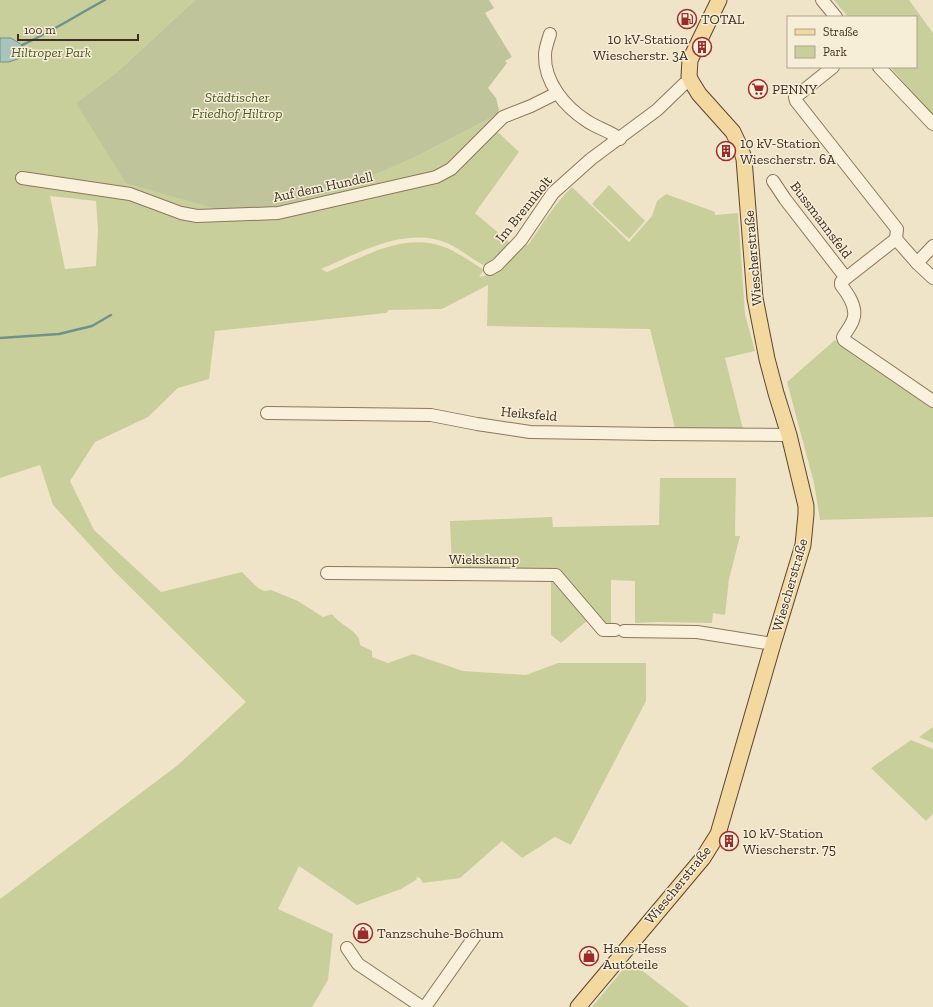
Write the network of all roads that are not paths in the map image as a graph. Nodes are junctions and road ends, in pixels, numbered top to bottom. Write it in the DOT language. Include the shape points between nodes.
graph roads {
  1 [pos="719,0"];
  2 [pos="822,0"];
  3 [pos="835,16"];
  4 [pos="550,34"];
  5 [pos="832,68"];
  6 [pos="880,68"];
  7 [pos="691,82"];
  8 [pos="557,93"];
  9 [pos="933,124"];
  10 [pos="620,139"];
  11 [pos="22,178"];
  12 [pos="773,181"];
  13 [pos="896,239"];
  14 [pos="933,246"];
  15 [pos="917,264"];
  16 [pos="490,269"];
  17 [pos="846,278"];
  18 [pos="933,278"];
  19 [pos="933,401"];
  20 [pos="267,413"];
  21 [pos="789,435"];
  22 [pos="327,573"];
  23 [pos="773,644"];
  24 [pos="475,936"];
  25 [pos="347,948"];
  26 [pos="422,1007"];
  27 [pos="425,1007"];
  28 [pos="578,1007"];
  1 -- 7 [label="main road" via="690,60"];
  2 -- 3 [label="street"];
  4 -- 8 [label="street" via="545,54 546,68"];
  5 -- 13 [label="street" via="795,97 796,101 897,229"];
  6 -- 9 [label="street"];
  7 -- 10 [label="street, Im Brennholt" via="684,84 657,110"];
  7 -- 21 [label="main road, Wiescherstraße" via="733,132 744,159 755,298 776,393"];
  8 -- 10 [label="street" via="583,118"];
  8 -- 11 [label="street, Auf dem Hundell" via="503,117 451,169 436,177 278,213 197,216 130,194"];
  10 -- 16 [label="street, Im Brennholt" via="591,159 553,193 521,240"];
  12 -- 17 [label="street, Bussmannsfeld"];
  13 -- 15 [label="street"];
  13 -- 17 [label="street, Bussmannsfeld"];
  14 -- 15 [label="street"];
  15 -- 18 [label="street"];
  17 -- 19 [label="street, Bussmannsfeld" via="841,285 852,302 854,320 843,337 844,340"];
  20 -- 21 [label="street, Heiksfeld" via="431,415 530,432"];
  21 -- 23 [label="main road, Wiescherstraße" via="806,514 803,545"];
  22 -- 23 [label="street, Wiekskamp" via="556,575 603,630 697,632"];
  23 -- 28 [label="main road, Wiescherstraße" via="718,834 703,858"];
  24 -- 27 [label="street"];
  25 -- 26 [label="street" via="358,964"];
}
